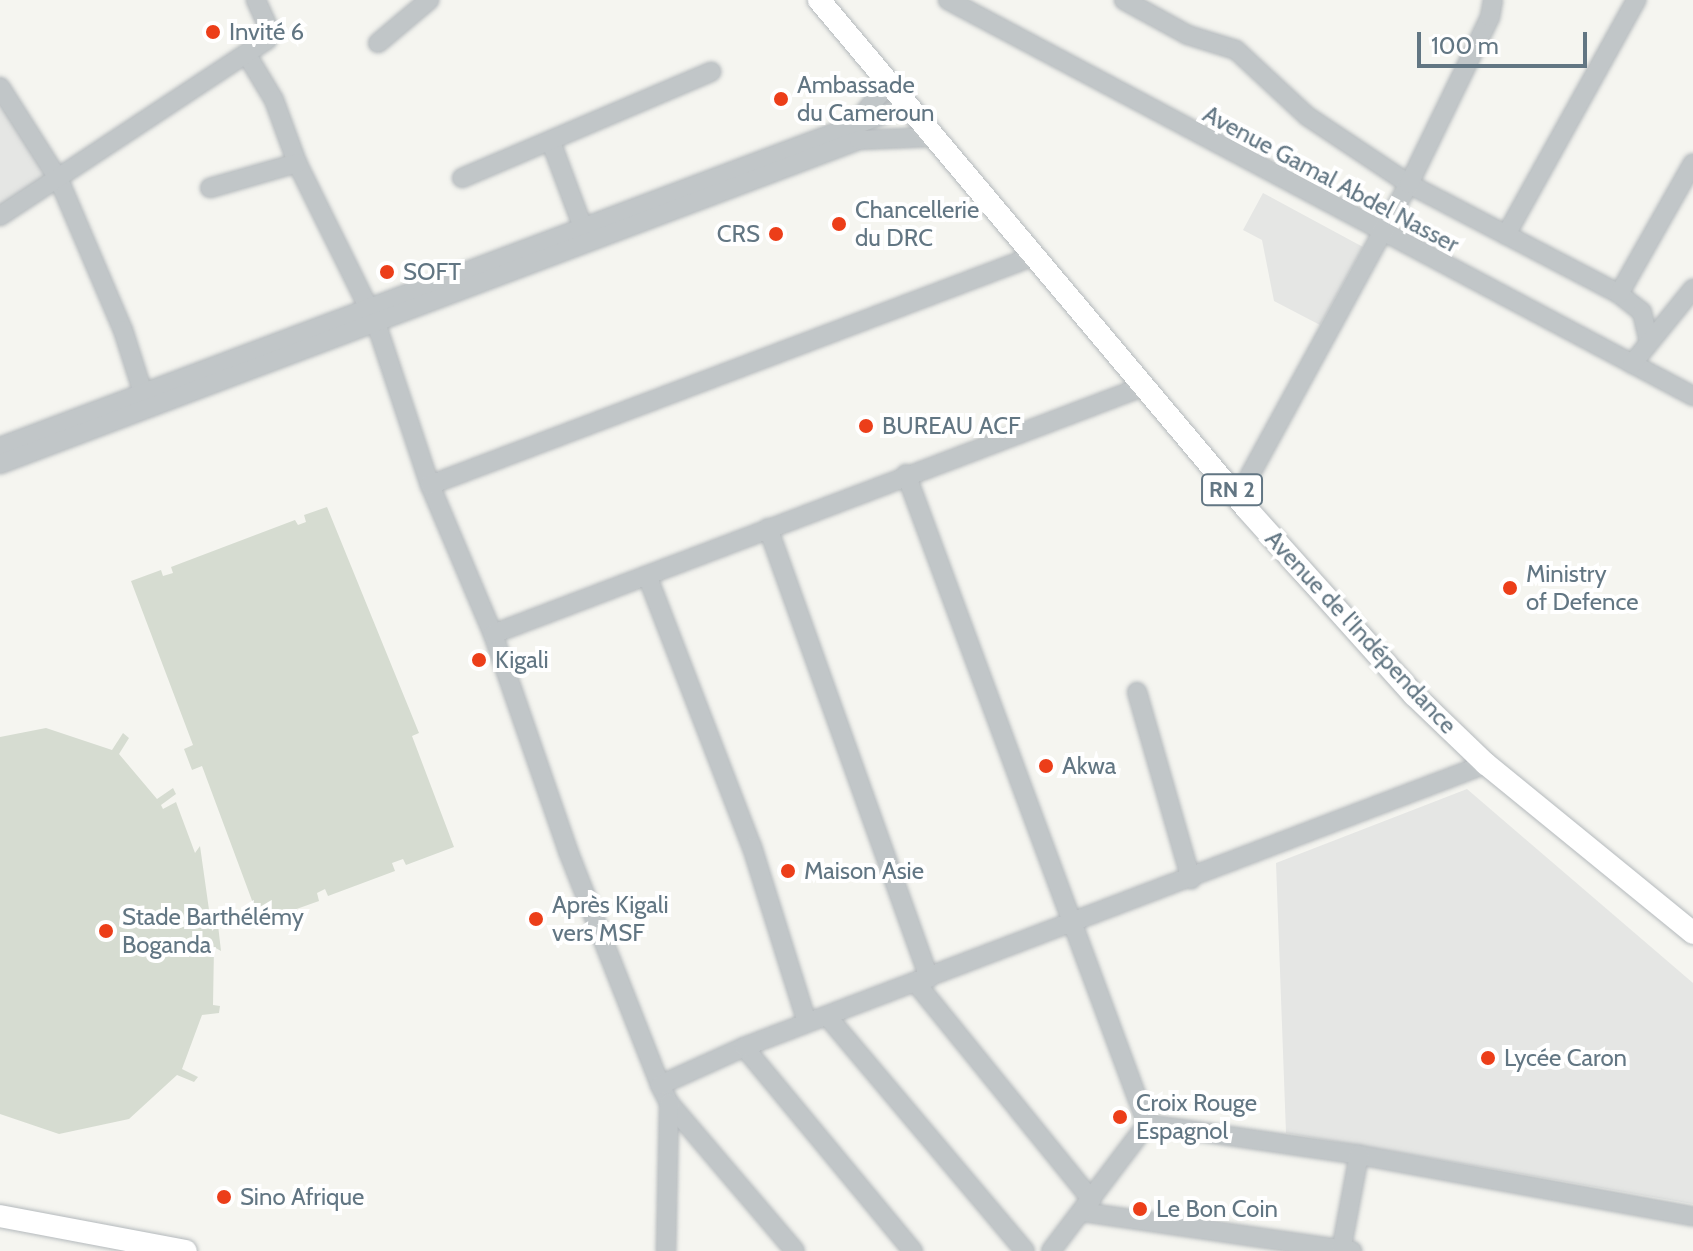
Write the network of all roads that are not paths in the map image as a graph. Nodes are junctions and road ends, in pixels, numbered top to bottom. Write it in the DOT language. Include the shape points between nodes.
graph roads {
  1 [pos="256,0"];
  2 [pos="429,0"];
  3 [pos="819,0"];
  4 [pos="948,0"];
  5 [pos="1124,0"];
  6 [pos="1493,0"];
  7 [pos="1636,0"];
  8 [pos="971,5"];
  9 [pos="378,43"];
  10 [pos="247,55"];
  11 [pos="711,72"];
  12 [pos="888,84"];
  13 [pos="0,87"];
  14 [pos="906,106"];
  15 [pos="850,129"];
  16 [pos="932,137"];
  17 [pos="551,142"];
  18 [pos="297,163"];
  19 [pos="1693,163"];
  20 [pos="462,178"];
  21 [pos="59,180"];
  22 [pos="1409,184"];
  23 [pos="210,188"];
  24 [pos="1686,197"];
  25 [pos="0,216"];
  26 [pos="584,232"];
  27 [pos="1381,234"];
  28 [pos="1506,235"];
  29 [pos="1034,256"];
  30 [pos="1693,289"];
  31 [pos="1619,294"];
  32 [pos="372,314"];
  33 [pos="1648,338"];
  34 [pos="1632,364"];
  35 [pos="1145,386"];
  36 [pos="1693,396"];
  37 [pos="145,399"];
  38 [pos="0,447"];
  39 [pos="0,464"];
  40 [pos="906,474"];
  41 [pos="430,485"];
  42 [pos="1238,497"];
  43 [pos="768,528"];
  44 [pos="648,578"];
  45 [pos="493,634"];
  46 [pos="1137,692"];
  47 [pos="1486,764"];
  48 [pos="1191,879"];
  49 [pos="1077,924"];
  50 [pos="1693,933"];
  51 [pos="922,980"];
  52 [pos="827,1016"];
  53 [pos="807,1023"];
  54 [pos="744,1047"];
  55 [pos="660,1085"];
  56 [pos="669,1103"];
  57 [pos="1147,1124"];
  58 [pos="1359,1155"];
  59 [pos="1087,1206"];
  60 [pos="0,1216"];
  61 [pos="1693,1216"];
  62 [pos="1237,1242"];
  63 [pos="140,1247"];
  64 [pos="1345,1250"];
  65 [pos="186,1251"];
  66 [pos="666,1251"];
  67 [pos="795,1251"];
  68 [pos="913,1251"];
  69 [pos="1025,1251"];
  70 [pos="1051,1251"];
  1 -- 10 [label="street" via="270,33"];
  2 -- 9 [label="street"];
  3 -- 12 [label="main road, Avenue de l'Indépendance / RN 2"];
  4 -- 8 [label="street, Avenue Gamal Abdel Nasser"];
  5 -- 22 [label="street" via="1188,35 1236,50 1307,116"];
  6 -- 22 [label="street" via="1490,17"];
  7 -- 28 [label="street"];
  8 -- 27 [label="street, Avenue Gamal Abdel Nasser"];
  10 -- 18 [label="street" via="274,100"];
  10 -- 21 [label="street"];
  11 -- 17 [label="street"];
  12 -- 14 [label="main road, Avenue de l'Indépendance / RN 2"];
  12 -- 15 [label="street"];
  13 -- 21 [label="street"];
  14 -- 15 [label="street"];
  14 -- 16 [label="main road, Avenue de l'Indépendance / RN 2"];
  15 -- 26 [label="street"];
  16 -- 26 [label="street" via="859,140"];
  16 -- 29 [label="main road, Avenue de l'Indépendance / RN 2"];
  17 -- 20 [label="street"];
  17 -- 26 [label="street"];
  18 -- 23 [label="street"];
  18 -- 32 [label="street"];
  19 -- 24 [label="street"];
  21 -- 25 [label="street"];
  21 -- 37 [label="street" via="123,330"];
  22 -- 27 [label="street"];
  22 -- 28 [label="street"];
  24 -- 31 [label="street"];
  26 -- 32 [label="street"];
  27 -- 34 [label="street, Avenue Gamal Abdel Nasser"];
  27 -- 42 [label="street"];
  28 -- 31 [label="street"];
  29 -- 35 [label="main road, Avenue de l'Indépendance / RN 2"];
  29 -- 41 [label="street"];
  30 -- 33 [label="street"];
  31 -- 33 [label="street" via="1642,312"];
  32 -- 37 [label="street"];
  32 -- 41 [label="street"];
  33 -- 34 [label="street"];
  34 -- 36 [label="street, Avenue Gamal Abdel Nasser"];
  35 -- 40 [label="street"];
  35 -- 42 [label="main road, Avenue de l'Indépendance / RN 2"];
  37 -- 38 [label="street"];
  37 -- 39 [label="street"];
  40 -- 43 [label="street"];
  40 -- 49 [label="street"];
  41 -- 45 [label="street"];
  42 -- 47 [label="main road, Avenue de l'Indépendance / RN 2" via="1414,695"];
  43 -- 44 [label="street"];
  43 -- 51 [label="street"];
  44 -- 45 [label="street"];
  44 -- 53 [label="street" via="752,847"];
  45 -- 55 [label="street" via="568,851"];
  46 -- 48 [label="street"];
  47 -- 48 [label="street"];
  47 -- 50 [label="main road, Avenue de l'Indépendance / RN 2"];
  48 -- 49 [label="street"];
  49 -- 51 [label="street"];
  49 -- 57 [label="street"];
  51 -- 52 [label="street"];
  51 -- 59 [label="street"];
  52 -- 53 [label="street"];
  52 -- 69 [label="street"];
  53 -- 54 [label="street"];
  54 -- 55 [label="street"];
  54 -- 68 [label="street"];
  55 -- 56 [label="street"];
  56 -- 66 [label="street"];
  56 -- 67 [label="street"];
  57 -- 58 [label="street"];
  57 -- 59 [label="street"];
  58 -- 61 [label="street"];
  58 -- 64 [label="street"];
  59 -- 62 [label="street"];
  59 -- 70 [label="street"];
  60 -- 63 [label="main road"];
  62 -- 64 [label="street"];
  63 -- 65 [label="main road"];
}
